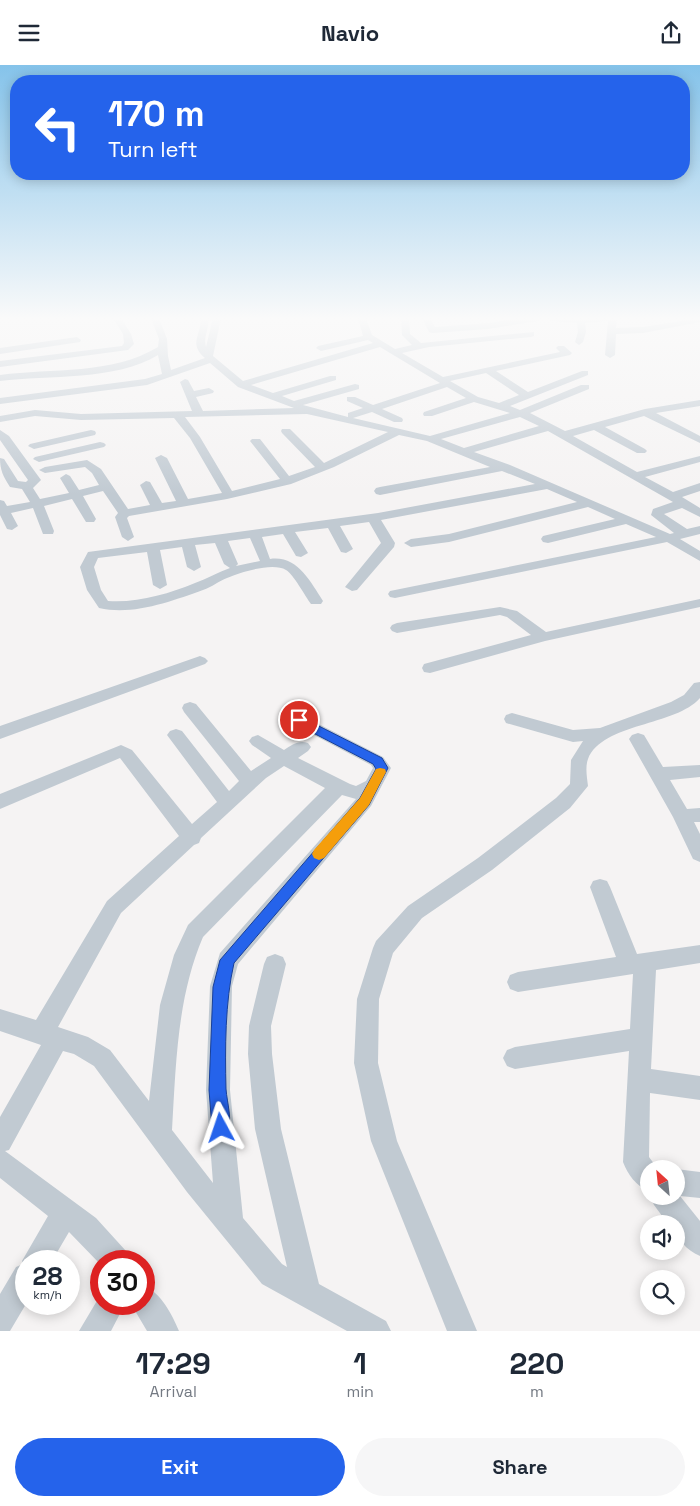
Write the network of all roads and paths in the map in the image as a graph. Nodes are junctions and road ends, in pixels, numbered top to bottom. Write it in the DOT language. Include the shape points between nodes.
graph roads {
  1 [pos="163,377"];
  2 [pos="232,377"];
  3 [pos="268,377"];
  4 [pos="436,377"];
  5 [pos="463,377"];
  6 [pos="499,377"];
  7 [pos="575,377"];
  8 [pos="333,378"];
  9 [pos="185,382"];
  10 [pos="445,382"];
  11 [pos="241,385"];
  12 [pos="355,387"];
  13 [pos="585,387"];
  14 [pos="209,391"];
  15 [pos="190,395"];
  16 [pos="272,395"];
  17 [pos="527,396"];
  18 [pos="351,399"];
  19 [pos="474,399"];
  20 [pos="0,401"];
  21 [pos="700,403"];
  22 [pos="293,404"];
  23 [pos="499,407"];
  24 [pos="370,408"];
  25 [pos="309,411"];
  26 [pos="645,412"];
  27 [pos="521,413"];
  28 [pos="199,414"];
  29 [pos="428,414"];
  30 [pos="177,415"];
  31 [pos="352,415"];
  32 [pos="80,417"];
  33 [pos="0,419"];
  34 [pos="608,423"];
  35 [pos="399,426"];
  36 [pos="595,426"];
  37 [pos="549,427"];
  38 [pos="286,431"];
  39 [pos="0,433"];
  40 [pos="91,433"];
  41 [pos="564,435"];
  42 [pos="430,439"];
  43 [pos="638,439"];
  44 [pos="700,440"];
  45 [pos="256,441"];
  46 [pos="34,446"];
  47 [pos="641,451"];
  48 [pos="463,452"];
  49 [pos="160,458"];
  50 [pos="39,459"];
  51 [pos="700,459"];
  52 [pos="0,461"];
  53 [pos="506,467"];
  54 [pos="322,468"];
  55 [pos="45,470"];
  56 [pos="635,476"];
  57 [pos="66,478"];
  58 [pos="287,481"];
  59 [pos="146,485"];
  60 [pos="548,485"];
  61 [pos="28,486"];
  62 [pos="106,487"];
  63 [pos="700,487"];
  64 [pos="380,491"];
  65 [pos="228,494"];
  66 [pos="74,495"];
  67 [pos="671,497"];
  68 [pos="412,498"];
  69 [pos="184,503"];
  70 [pos="588,503"];
  71 [pos="683,503"];
  72 [pos="37,505"];
  73 [pos="158,508"];
  74 [pos="2,509"];
  75 [pos="125,513"];
  76 [pos="700,513"];
  77 [pos="374,517"];
  78 [pos="90,519"];
  79 [pos="626,520"];
  80 [pos="332,523"];
  81 [pos="12,526"];
  82 [pos="286,529"];
  83 [pos="700,530"];
  84 [pos="48,531"];
  85 [pos="254,533"];
  86 [pos="685,534"];
  87 [pos="128,537"];
  88 [pos="220,538"];
  89 [pos="548,539"];
  90 [pos="669,539"];
  91 [pos="188,543"];
  92 [pos="411,543"];
  93 [pos="153,547"];
  94 [pos="346,549"];
  95 [pos="301,553"];
  96 [pos="700,557"];
  97 [pos="264,558"];
  98 [pos="231,564"];
  99 [pos="194,567"];
  100 [pos="160,585"];
  101 [pos="352,587"];
  102 [pos="395,594"];
  103 [pos="316,601"];
  104 [pos="700,603"];
  105 [pos="397,629"];
  106 [pos="542,637"];
  107 [pos="200,661"];
  108 [pos="430,668"];
  109 [pos="700,687"];
  110 [pos="190,708"];
  111 [pos="512,719"];
  112 [pos="299,720"];
  113 [pos="0,733"];
  114 [pos="603,734"];
  115 [pos="176,735"];
  116 [pos="638,739"];
  117 [pos="258,741"];
  118 [pos="302,747"];
  119 [pos="284,758"];
  120 [pos="700,771"];
  121 [pos="658,774"];
  122 [pos="250,782"];
  123 [pos="374,786"];
  124 [pos="338,787"];
  125 [pos="0,802"];
  126 [pos="227,802"];
  127 [pos="691,816"];
  128 [pos="192,838"];
  129 [pos="700,854"];
  130 [pos="600,887"];
  131 [pos="700,955"];
  132 [pos="275,964"];
  133 [pos="637,964"];
  134 [pos="518,982"];
  135 [pos="0,1020"];
  136 [pos="50,1036"];
  137 [pos="641,1037"];
  138 [pos="515,1058"];
  139 [pos="639,1079"];
  140 [pos="700,1088"];
  141 [pos="159,1134"];
  142 [pos="0,1141"];
  143 [pos="0,1162"];
  144 [pos="640,1167"];
  145 [pos="685,1183"];
  146 [pos="700,1185"];
  147 [pos="670,1205"];
  148 [pos="66,1212"];
  149 [pos="230,1224"];
  150 [pos="700,1242"];
  151 [pos="43,1250"];
  152 [pos="106,1250"];
  153 [pos="307,1293"];
  154 [pos="15,1296"];
  155 [pos="104,1315"];
  156 [pos="154,1315"];
  157 [pos="0,1321"];
  158 [pos="94,1331"];
  159 [pos="164,1331"];
  160 [pos="376,1331"];
  161 [pos="462,1331"];
  1 -- 20 [label="street" via="130,385"];
  2 -- 11 [label="street"];
  3 -- 11 [label="street"];
  4 -- 10 [label="street"];
  5 -- 10 [label="street"];
  6 -- 17 [label="street"];
  7 -- 17 [label="street"];
  8 -- 16 [label="street"];
  9 -- 15 [label="street"];
  10 -- 19 [label="street"];
  10 -- 24 [label="street"];
  11 -- 16 [label="street"];
  12 -- 22 [label="street"];
  13 -- 27 [label="street"];
  14 -- 15 [label="street"];
  15 -- 28 [label="street"];
  16 -- 22 [label="street"];
  17 -- 23 [label="street"];
  18 -- 24 [label="street"];
  19 -- 23 [label="street"];
  19 -- 29 [label="street"];
  21 -- 26 [label="street"];
  22 -- 25 [label="street"];
  23 -- 27 [label="street"];
  24 -- 31 [label="street"];
  24 -- 35 [label="street"];
  25 -- 28 [label="street"];
  25 -- 35 [label="street"];
  26 -- 34 [label="street"];
  26 -- 44 [label="street"];
  27 -- 37 [label="street"];
  27 -- 42 [label="street"];
  28 -- 30 [label="street"];
  30 -- 32 [label="street"];
  30 -- 65 [label="street" via="195,437"];
  32 -- 33 [label="street" via="35,413"];
  32 -- 40 [label="street"];
  34 -- 36 [label="street"];
  34 -- 43 [label="street"];
  35 -- 42 [label="street"];
  35 -- 54 [label="street"];
  36 -- 41 [label="street"];
  36 -- 47 [label="street"];
  37 -- 41 [label="street"];
  37 -- 48 [label="street"];
  38 -- 54 [label="street"];
  39 -- 61 [label="street" via="35,480"];
  40 -- 46 [label="street"];
  40 -- 50 [label="street" via="103,449"];
  41 -- 56 [label="street"];
  42 -- 48 [label="street"];
  45 -- 58 [label="street"];
  48 -- 53 [label="street"];
  49 -- 69 [label="street"];
  51 -- 56 [label="street"];
  52 -- 61 [label="street" via="14,484"];
  53 -- 60 [label="street"];
  53 -- 68 [label="street"];
  54 -- 58 [label="street"];
  55 -- 62 [label="street" via="87,463 97,471"];
  56 -- 67 [label="street"];
  57 -- 66 [label="street"];
  58 -- 65 [label="street"];
  59 -- 73 [label="street"];
  60 -- 68 [label="street"];
  60 -- 70 [label="street"];
  61 -- 72 [label="street"];
  62 -- 66 [label="street"];
  62 -- 75 [label="street"];
  63 -- 67 [label="street"];
  64 -- 68 [label="street"];
  65 -- 69 [label="street"];
  66 -- 72 [label="street"];
  66 -- 78 [label="street"];
  67 -- 71 [label="street"];
  68 -- 77 [label="street"];
  69 -- 73 [label="street"];
  70 -- 79 [label="street"];
  70 -- 92 [label="street" via="449,538"];
  71 -- 76 [label="street"];
  71 -- 86 [label="street" via="661,510 657,515"];
  72 -- 74 [label="street"];
  72 -- 84 [label="street"];
  73 -- 75 [label="street"];
  74 -- 81 [label="street"];
  75 -- 87 [label="street" via="121,517"];
  77 -- 80 [label="street"];
  77 -- 101 [label="street" via="388,547"];
  79 -- 89 [label="street"];
  79 -- 90 [label="street"];
  80 -- 82 [label="street"];
  80 -- 94 [label="street"];
  82 -- 85 [label="street"];
  82 -- 95 [label="street"];
  83 -- 86 [label="street"];
  85 -- 88 [label="street"];
  85 -- 97 [label="street"];
  86 -- 90 [label="street"];
  88 -- 91 [label="street"];
  88 -- 98 [label="street"];
  90 -- 96 [label="street"];
  90 -- 102 [label="street"];
  91 -- 93 [label="street"];
  91 -- 99 [label="street"];
  93 -- 100 [label="street"];
  93 -- 103 [label="street" via="93,555 87,567 94,590 104,605 122,606 160,600 222,575 278,562 293,568"];
  104 -- 106 [label="street"];
  105 -- 106 [label="street" via="500,611 512,614"];
  106 -- 108 [label="street"];
  107 -- 113 [label="street"];
  109 -- 114 [label="street" via="690,699"];
  110 -- 122 [label="street"];
  111 -- 114 [label="street" via="573,736"];
  112 -- 123 [label="street" via="378,761 382,768"];
  114 -- 161 [label="street" via="582,752 578,768 579,785 563,803 485,864 415,912 384,948 368,999 366,1063 384,1141"];
  115 -- 126 [label="street"];
  116 -- 121 [label="street"];
  117 -- 119 [label="street"];
  118 -- 119 [label="street"];
  119 -- 122 [label="street"];
  119 -- 124 [label="street"];
  120 -- 121 [label="street"];
  121 -- 127 [label="street"];
  122 -- 126 [label="street"];
  123 -- 124 [label="street" via="357,793"];
  123 -- 149 [label="street" via="365,801 228,960 221,987 218,1090"];
  124 -- 141 [label="street" via="195,931 183,953 170,1012"];
  125 -- 128 [label="street" via="121,751"];
  126 -- 128 [label="street"];
  127 -- 129 [label="street"];
  128 -- 136 [label="street" via="114,907"];
  130 -- 133 [label="street"];
  131 -- 133 [label="street"];
  132 -- 153 [label="street" via="260,1026 262,1071 268,1129"];
  133 -- 134 [label="street"];
  133 -- 137 [label="street"];
  135 -- 136 [label="street"];
  136 -- 141 [label="street" via="80,1045 102,1058"];
  136 -- 142 [label="street"];
  137 -- 138 [label="street"];
  137 -- 139 [label="street"];
  139 -- 140 [label="street"];
  139 -- 144 [label="street" via="636,1162"];
  141 -- 149 [label="street"];
  143 -- 148 [label="street"];
  145 -- 146 [label="street"];
  147 -- 150 [label="street"];
  148 -- 151 [label="street"];
  148 -- 152 [label="street"];
  149 -- 153 [label="street" via="272,1273"];
  153 -- 160 [label="street"];
  154 -- 157 [label="street"];
  155 -- 158 [label="street"];
  156 -- 159 [label="street"];
}
